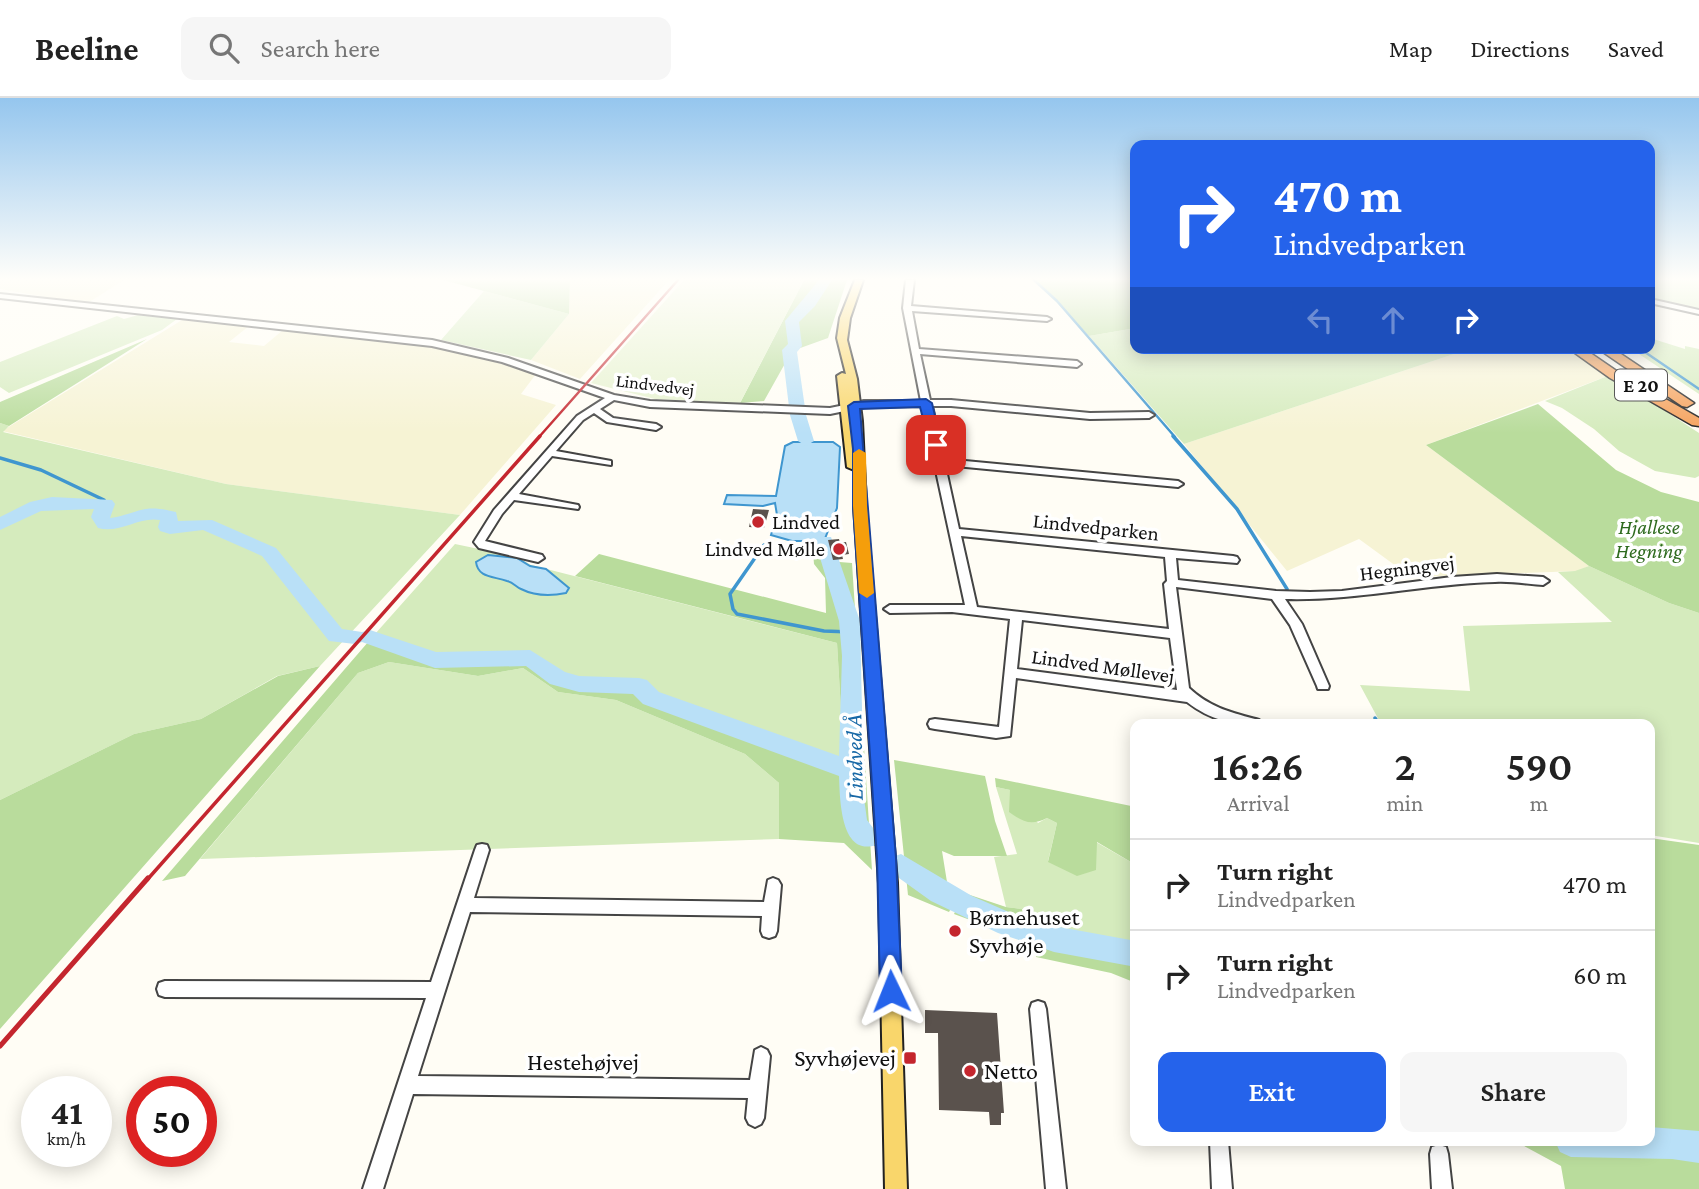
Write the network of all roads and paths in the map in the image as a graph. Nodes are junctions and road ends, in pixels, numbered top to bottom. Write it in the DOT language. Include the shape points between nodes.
graph roads {
  1 [pos="321,331"];
  2 [pos="844,331"];
  3 [pos="911,331"];
  4 [pos="915,351"];
  5 [pos="1583,354"];
  6 [pos="1594,354"];
  7 [pos="1611,354"];
  8 [pos="1633,354"];
  9 [pos="1077,364"];
  10 [pos="612,397"];
  11 [pos="1699,399"];
  12 [pos="926,403"];
  13 [pos="849,408"];
  14 [pos="595,410"];
  15 [pos="1149,415"];
  16 [pos="1698,419"];
  17 [pos="656,427"];
  18 [pos="550,453"];
  19 [pos="940,462"];
  20 [pos="607,463"];
  21 [pos="1178,484"];
  22 [pos="512,496"];
  23 [pos="574,507"];
  24 [pos="955,532"];
  25 [pos="1170,554"];
  26 [pos="538,558"];
  27 [pos="1233,560"];
  28 [pos="1543,582"];
  29 [pos="1173,583"];
  30 [pos="1276,595"];
  31 [pos="890,609"];
  32 [pos="972,611"];
  33 [pos="1016,616"];
  34 [pos="1177,634"];
  35 [pos="1011,673"];
  36 [pos="1323,686"];
  37 [pos="1189,697"];
  38 [pos="1227,719"];
  39 [pos="935,724"];
  40 [pos="482,850"];
  41 [pos="773,885"];
  42 [pos="464,905"];
  43 [pos="771,909"];
  44 [pos="769,931"];
  45 [pos="164,989"];
  46 [pos="437,990"];
  47 [pos="1038,1009"];
  48 [pos="761,1056"];
  49 [pos="407,1085"];
  50 [pos="758,1089"];
  51 [pos="755,1118"];
  52 [pos="1219,1146"];
  53 [pos="1439,1154"];
  54 [pos="373,1189"];
  55 [pos="896,1189"];
  56 [pos="1056,1189"];
  57 [pos="1222,1189"];
  58 [pos="1442,1189"];
  1 -- 10 [label="street, Lindvedvej" via="432,343 505,360"];
  2 -- 13 [label="main road" via="850,366"];
  3 -- 4 [label="street"];
  4 -- 9 [label="street"];
  4 -- 12 [label="street"];
  5 -- 16 [label="highway"];
  6 -- 16 [label="highway, E 20"];
  7 -- 16 [label="highway, E 20"];
  8 -- 11 [label="highway"];
  10 -- 13 [label="street, Lindvedvej" via="650,404"];
  10 -- 14 [label="street"];
  12 -- 13 [label="street"];
  12 -- 15 [label="street"];
  12 -- 19 [label="street"];
  13 -- 55 [label="main road" via="859,449 888,883"];
  14 -- 17 [label="street" via="605,418"];
  14 -- 18 [label="street" via="580,418"];
  18 -- 20 [label="street"];
  18 -- 22 [label="street"];
  19 -- 21 [label="street"];
  19 -- 24 [label="street"];
  22 -- 23 [label="street"];
  22 -- 26 [label="street" via="479,542"];
  24 -- 25 [label="street, Lindvedparken"];
  24 -- 32 [label="street"];
  25 -- 27 [label="street, Lindvedparken"];
  25 -- 29 [label="street"];
  28 -- 30 [label="street, Hegningvej" via="1497,578 1342,595"];
  29 -- 30 [label="street, Hegningvej"];
  29 -- 34 [label="street, Lindved Møllevej"];
  30 -- 36 [label="street" via="1296,624"];
  31 -- 32 [label="street, Lindved Møllevej"];
  32 -- 33 [label="street, Lindved Møllevej"];
  33 -- 34 [label="street, Lindved Møllevej"];
  33 -- 35 [label="street, Lindved Møllevej"];
  34 -- 37 [label="street, Lindved Møllevej" via="1183,690"];
  35 -- 37 [label="street, Lindved Møllevej"];
  35 -- 39 [label="street, Lindved Møllevej" via="1005,732"];
  37 -- 38 [label="street, Lindved Møllevej"];
  40 -- 42 [label="street"];
  41 -- 43 [label="street"];
  42 -- 43 [label="street"];
  42 -- 46 [label="street"];
  43 -- 44 [label="street"];
  45 -- 46 [label="street"];
  46 -- 49 [label="street"];
  47 -- 56 [label="street"];
  48 -- 50 [label="street"];
  49 -- 50 [label="street, Hestehøjvej"];
  49 -- 54 [label="street"];
  50 -- 51 [label="street"];
  52 -- 57 [label="street"];
  53 -- 58 [label="street"];
}
